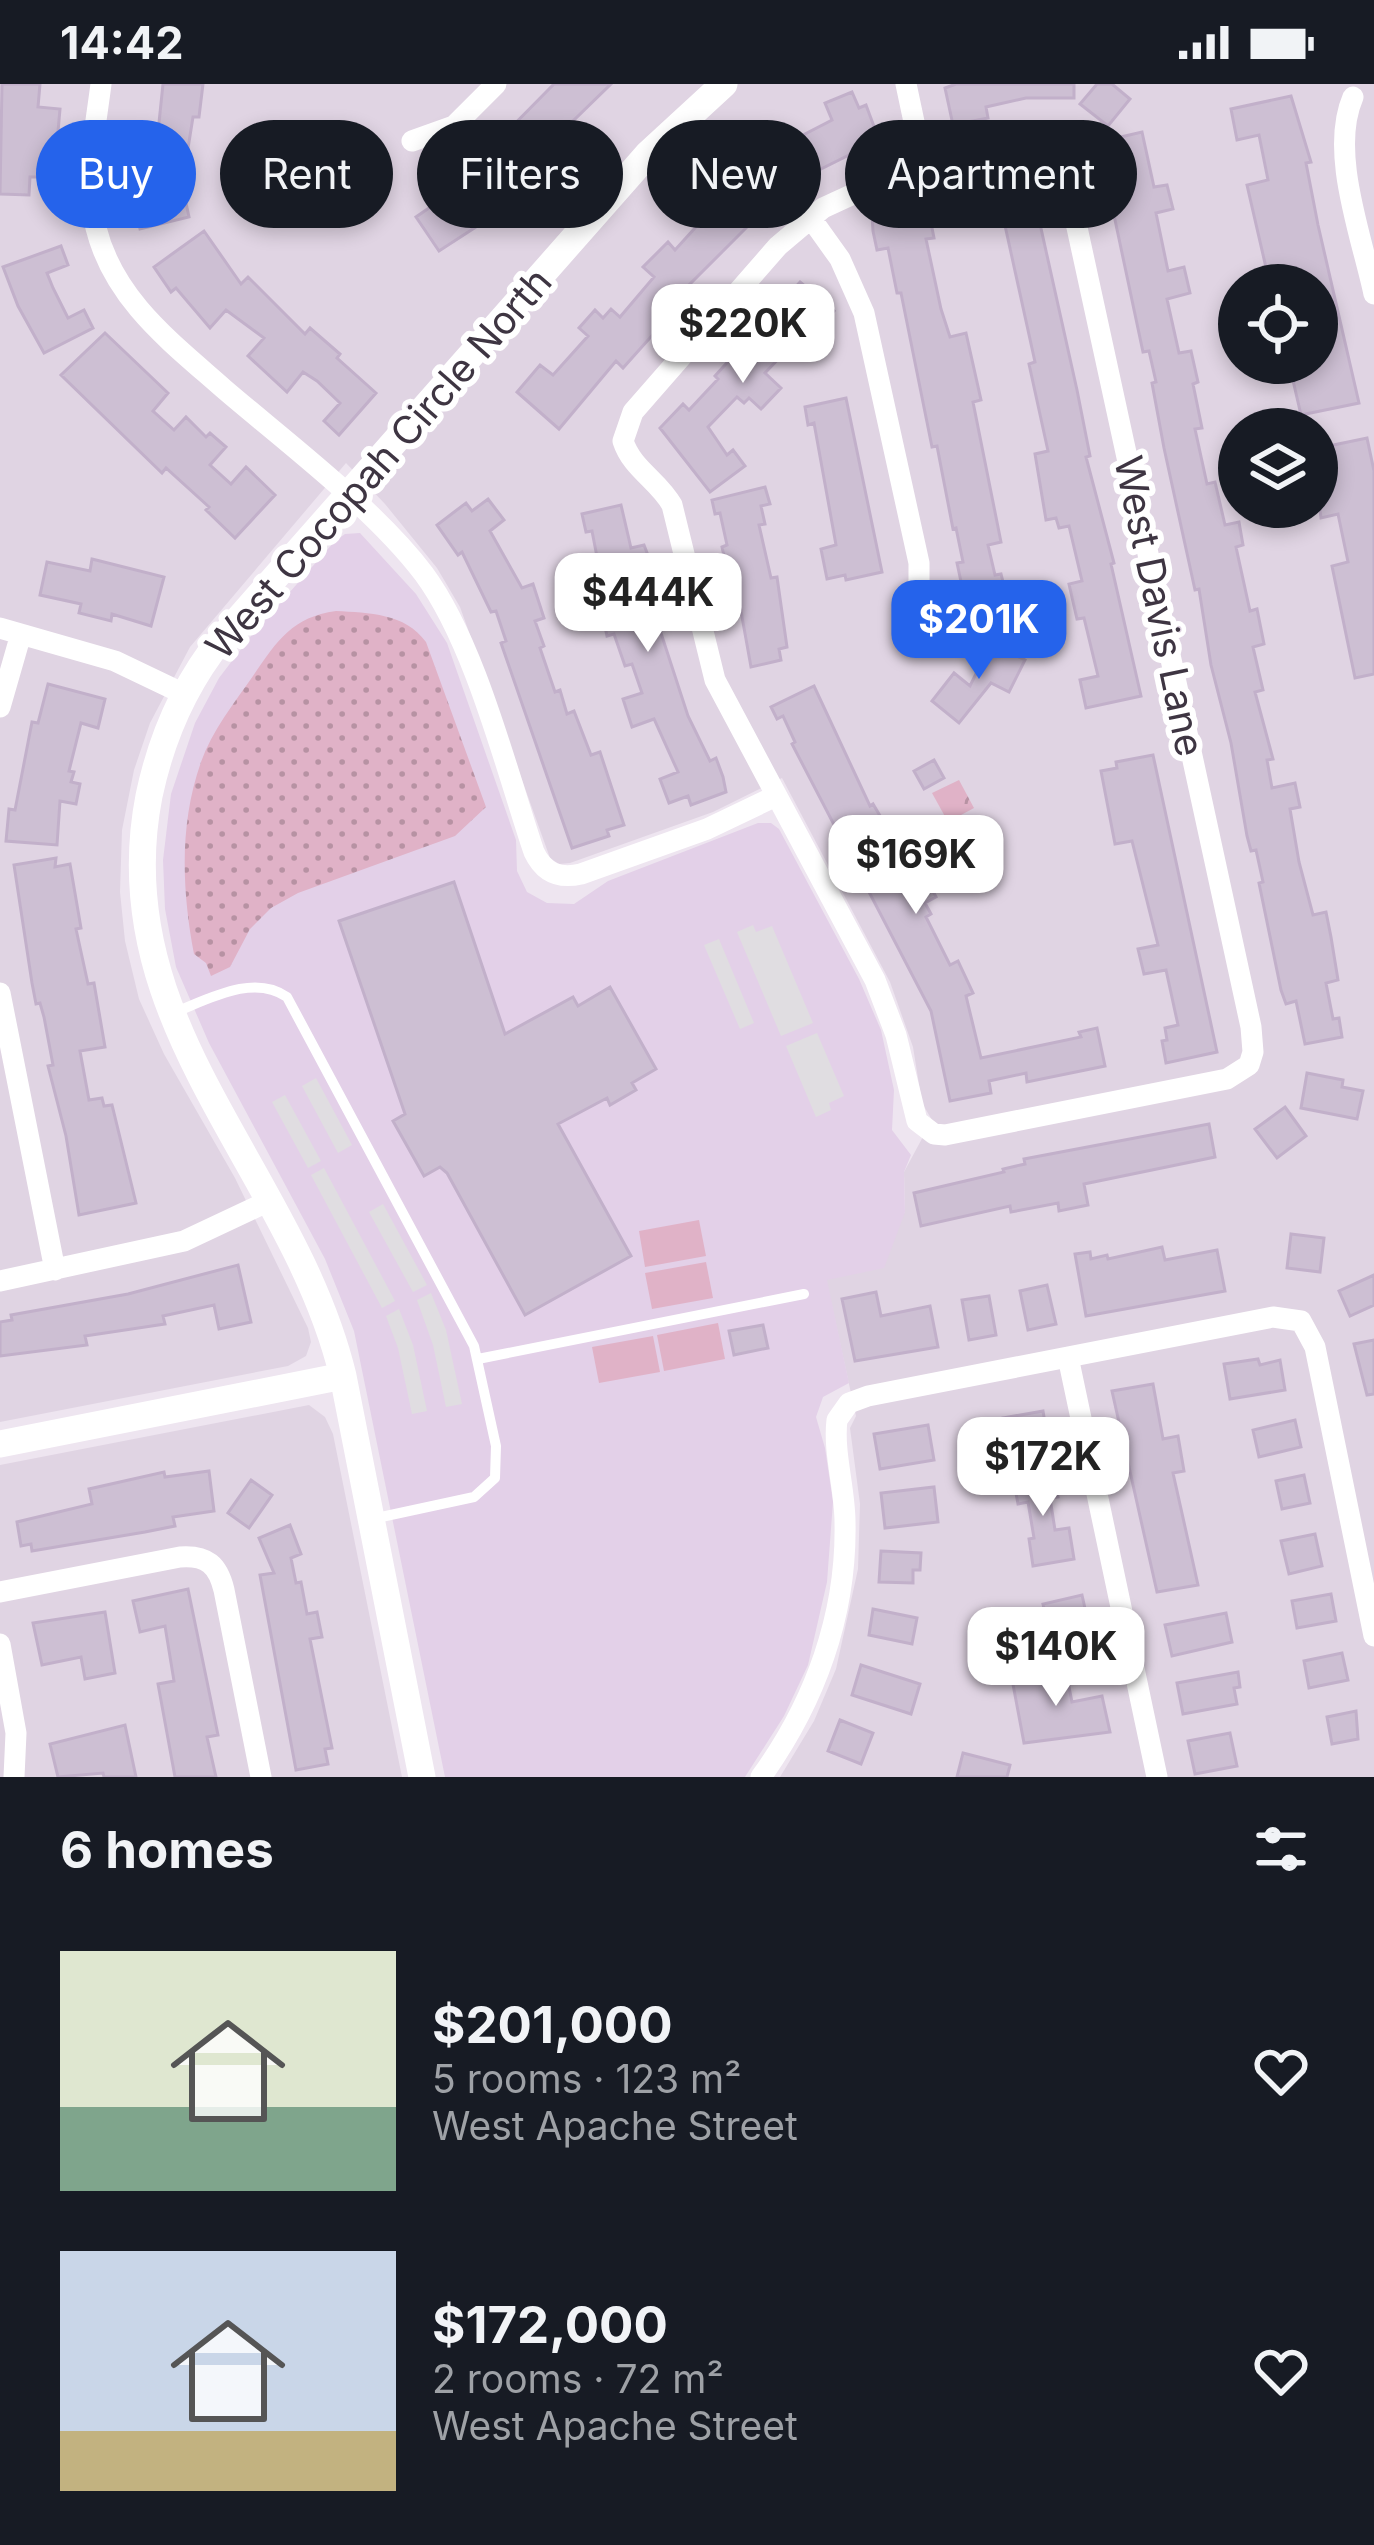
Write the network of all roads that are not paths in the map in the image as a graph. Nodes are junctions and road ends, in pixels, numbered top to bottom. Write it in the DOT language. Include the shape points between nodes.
graph roads {
  1 [pos="101,84"];
  2 [pos="496,84"];
  3 [pos="724,84"];
  4 [pos="906,84"];
  5 [pos="1353,97"];
  6 [pos="914,120"];
  7 [pos="412,141"];
  8 [pos="798,228"];
  9 [pos="817,228"];
  10 [pos="1077,228"];
  11 [pos="1374,294"];
  12 [pos="346,496"];
  13 [pos="907,630"];
  14 [pos="10,631"];
  15 [pos="184,694"];
  16 [pos="0,706"];
  17 [pos="776,796"];
  18 [pos="0,993"];
  19 [pos="170,1014"];
  20 [pos="269,1201"];
  21 [pos="55,1270"];
  22 [pos="0,1281"];
  23 [pos="804,1294"];
  24 [pos="1069,1357"];
  25 [pos="478,1359"];
  26 [pos="343,1376"];
  27 [pos="0,1444"];
  28 [pos="372,1519"];
  29 [pos="0,1592"];
  30 [pos="1374,1636"];
  31 [pos="0,1644"];
  32 [pos="1156,1774"];
  33 [pos="14,1777"];
  34 [pos="261,1777"];
  35 [pos="422,1777"];
  36 [pos="761,1777"];
  37 [pos="1131,1777"];
  1 -- 12 [label="street" via="90,189 119,283 157,331"];
  2 -- 7 [label="street" via="454,126"];
  3 -- 12 [label="street, West Cocopah Circle North" via="665,135"];
  4 -- 6 [label="street"];
  5 -- 11 [label="street" via="1344,154"];
  8 -- 17 [label="street" via="634,412 623,441 672,505 715,680"];
  9 -- 13 [label="street" via="850,276 868,334 919,563 919,598"];
  10 -- 17 [label="street, West Davis Lane" via="1251,1027 1249,1066 1214,1083 956,1134 924,1129 883,998"];
  12 -- 15 [label="street, West Cocopah Circle North" via="220,639"];
  12 -- 17 [label="street" via="404,550 444,605 534,852 552,873 581,874"];
  14 -- 15 [label="street" via="131,667"];
  14 -- 16 [label="street"];
  15 -- 19 [label="street, West Cocopah Circle North" via="152,784 142,860 148,939"];
  18 -- 21 [label="street"];
  19 -- 20 [label="street, West Cocopah Circle North"];
  19 -- 25 [label="lane" via="245,988 287,997"];
  20 -- 21 [label="street" via="184,1241"];
  20 -- 26 [label="street, West Cocopah Circle North" via="313,1282"];
  21 -- 22 [label="street"];
  23 -- 25 [label="lane"];
  24 -- 30 [label="street" via="1273,1317 1301,1321 1315,1347"];
  24 -- 32 [label="street"];
  24 -- 36 [label="street" via="868,1396 841,1410 845,1527 836,1614 806,1704"];
  25 -- 28 [label="lane" via="495,1478 455,1502"];
  26 -- 27 [label="street"];
  26 -- 28 [label="street, West Cocopah Circle North"];
  28 -- 35 [label="street, West Cocopah Circle North"];
  29 -- 34 [label="street" via="180,1557 210,1561 224,1590"];
  31 -- 33 [label="street" via="16,1733"];
  32 -- 37 [label="street"];
}
